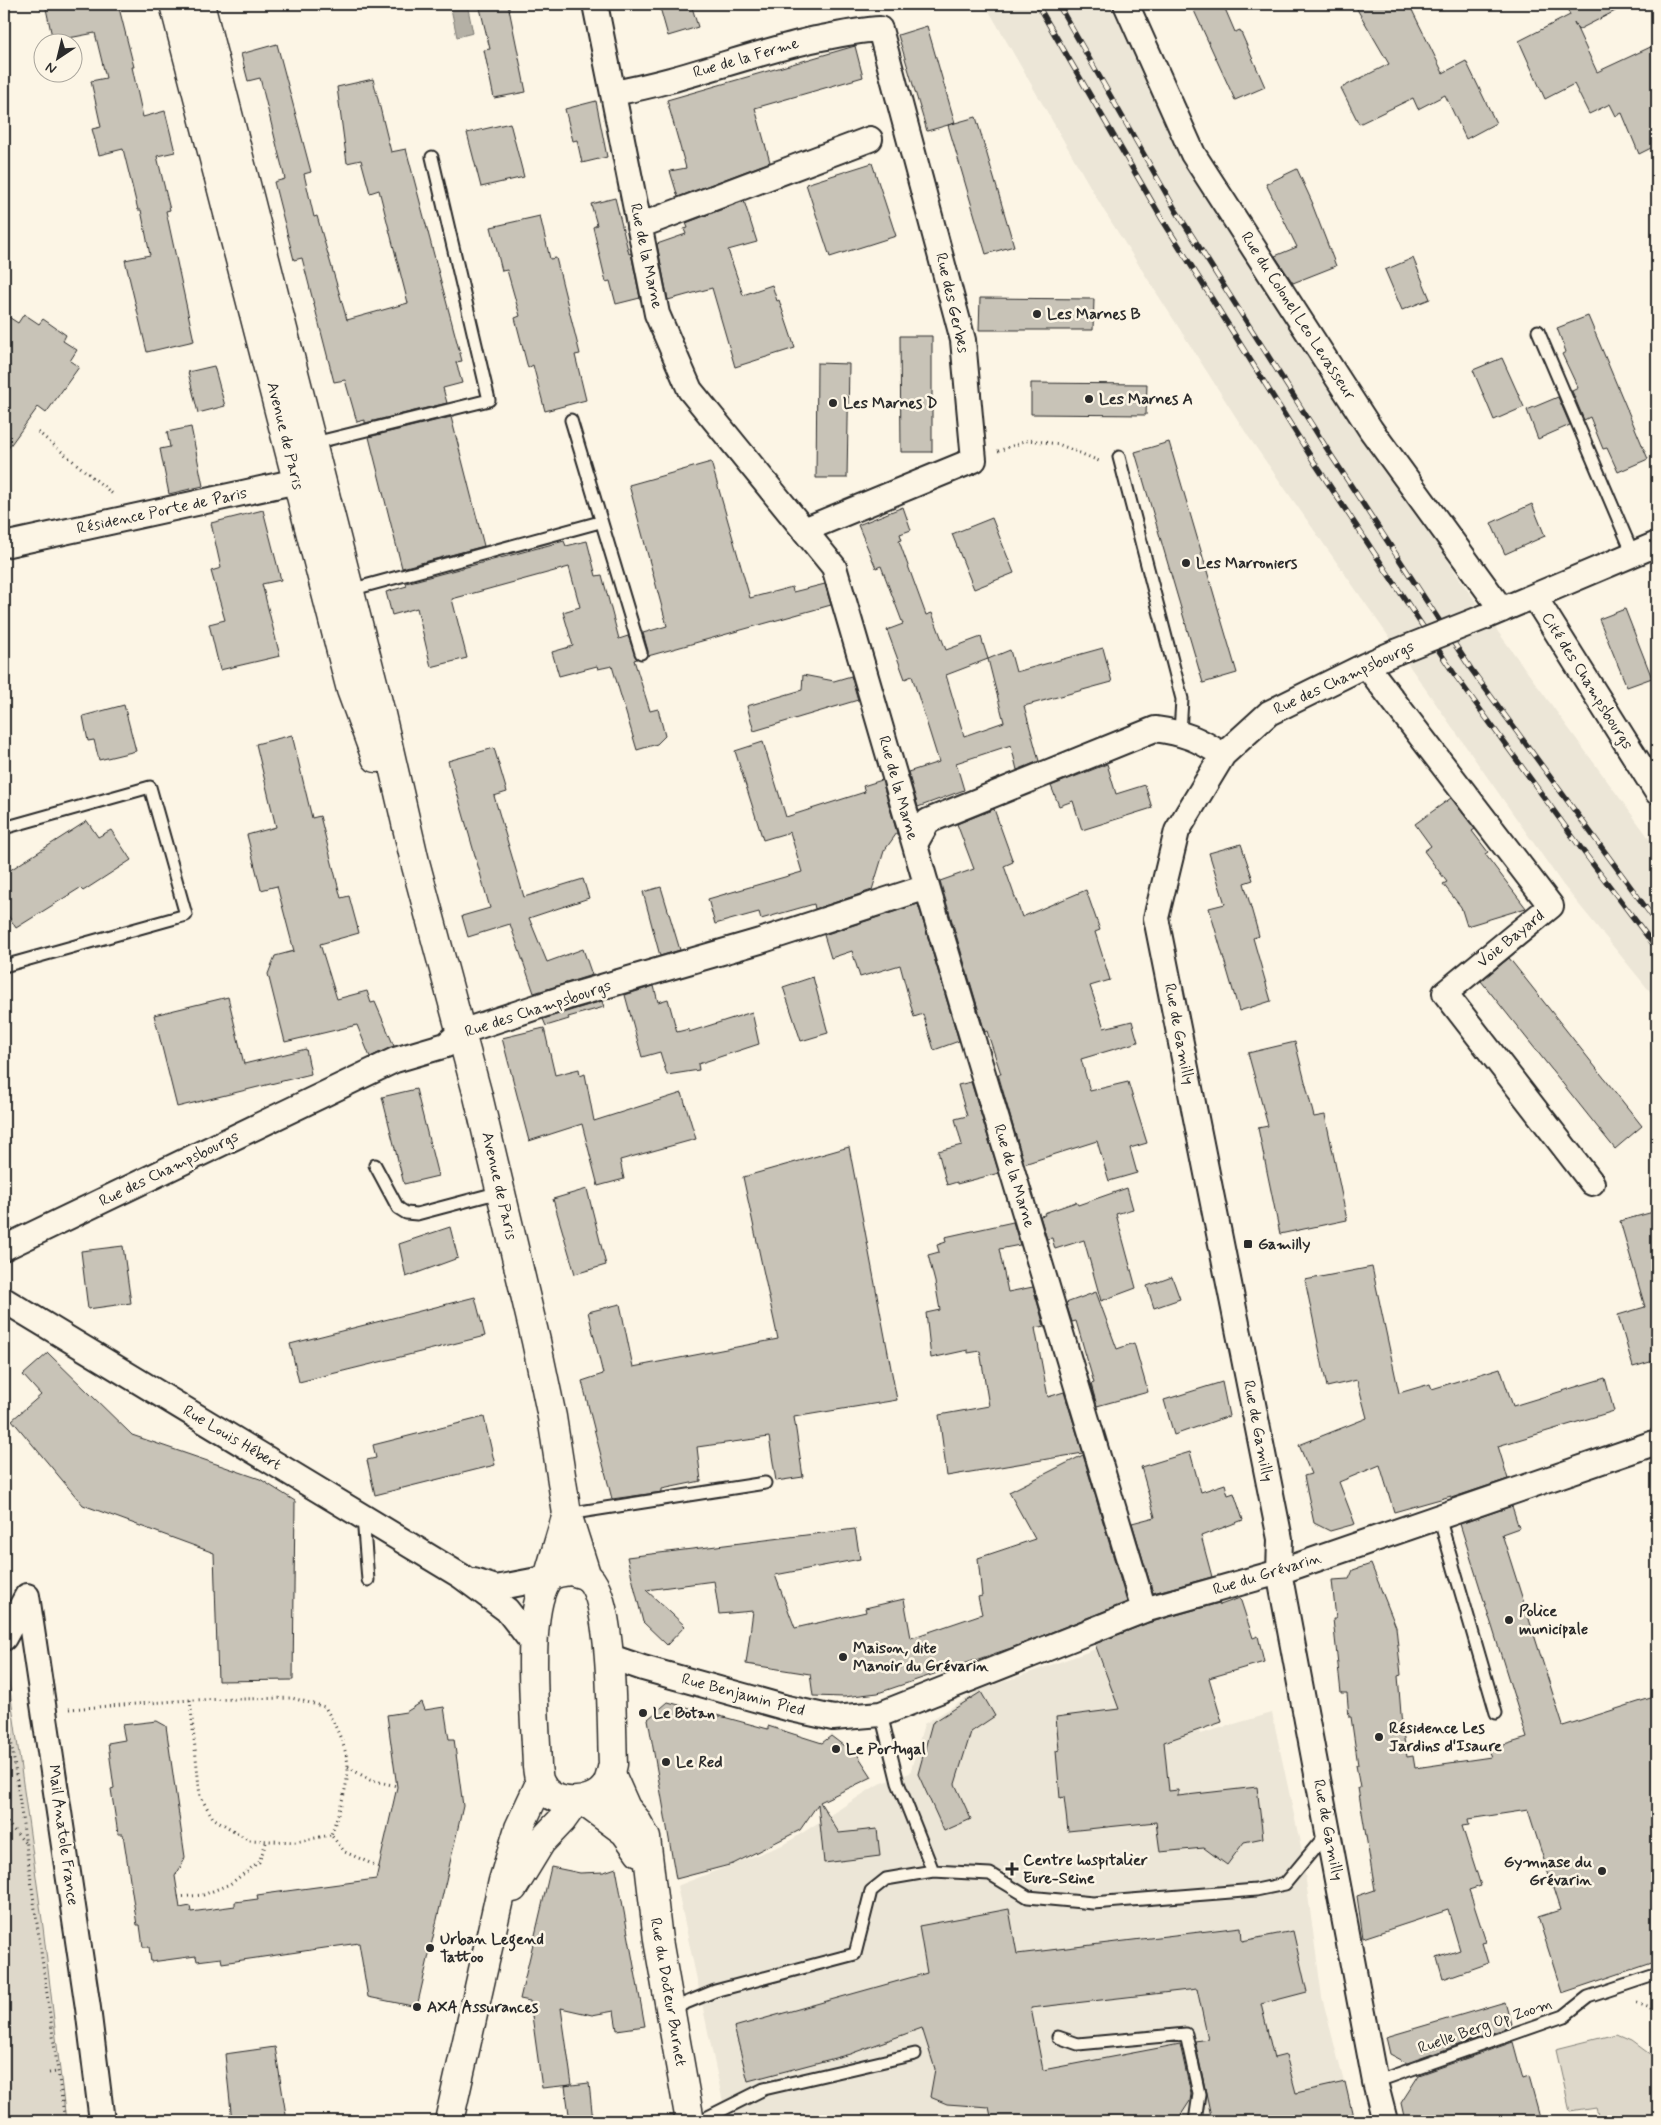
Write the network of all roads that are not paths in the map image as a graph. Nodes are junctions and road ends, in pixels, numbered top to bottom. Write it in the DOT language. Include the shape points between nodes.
graph roads {
  1 [pos="174,4"];
  2 [pos="200,4"];
  3 [pos="595,4"];
  4 [pos="1126,4"];
  5 [pos="880,29"];
  6 [pos="613,93"];
  7 [pos="870,139"];
  8 [pos="432,157"];
  9 [pos="639,226"];
  10 [pos="1538,331"];
  11 [pos="571,420"];
  12 [pos="300,446"];
  13 [pos="1119,457"];
  14 [pos="308,479"];
  15 [pos="600,522"];
  16 [pos="804,530"];
  17 [pos="1657,544"];
  18 [pos="4,545"];
  19 [pos="1633,554"];
  20 [pos="350,590"];
  21 [pos="1534,596"];
  22 [pos="1494,613"];
  23 [pos="641,652"];
  24 [pos="1366,664"];
  25 [pos="1180,732"];
  26 [pos="1224,755"];
  27 [pos="1657,792"];
  28 [pos="4,828"];
  29 [pos="915,844"];
  30 [pos="415,862"];
  31 [pos="927,887"];
  32 [pos="4,966"];
  33 [pos="461,1032"];
  34 [pos="375,1165"];
  35 [pos="1592,1183"];
  36 [pos="500,1192"];
  37 [pos="4,1248"];
  38 [pos="4,1300"];
  39 [pos="1657,1442"];
  40 [pos="765,1483"];
  41 [pos="567,1514"];
  42 [pos="362,1517"];
  43 [pos="1439,1517"];
  44 [pos="1279,1572"];
  45 [pos="460,1576"];
  46 [pos="588,1577"];
  47 [pos="548,1578"];
  48 [pos="368,1580"];
  49 [pos="1144,1610"];
  50 [pos="4,1638"];
  51 [pos="532,1642"];
  52 [pos="608,1656"];
  53 [pos="1496,1713"];
  54 [pos="880,1714"];
  55 [pos="611,1774"];
  56 [pos="540,1783"];
  57 [pos="579,1801"];
  58 [pos="1328,1832"];
  59 [pos="647,1863"];
  60 [pos="932,1871"];
  61 [pos="489,1947"];
  62 [pos="1657,1974"];
  63 [pos="671,2009"];
  64 [pos="1058,2037"];
  65 [pos="914,2054"];
  66 [pos="1375,2082"];
  67 [pos="102,2121"];
  68 [pos="449,2121"];
  69 [pos="690,2121"];
  70 [pos="700,2121"];
  71 [pos="1195,2121"];
  72 [pos="1385,2121"];
  1 -- 12 [label="main road, Avenue de Paris"];
  2 -- 12 [label="main road, Avenue de Paris"];
  3 -- 6 [label="street, Rue de la Marne"];
  4 -- 22 [label="street, Rue du Colonel Leo Levasseur" via="1193,154 1371,430"];
  5 -- 6 [label="street, Rue de la Ferme" via="799,43 642,88"];
  5 -- 16 [label="street, Rue des Gerbes" via="963,340 974,460"];
  6 -- 9 [label="street, Rue de la Marne"];
  7 -- 9 [label="street"];
  8 -- 12 [label="lane" via="489,400"];
  9 -- 16 [label="street, Rue de la Marne" via="656,314 690,390"];
  10 -- 19 [label="lane"];
  11 -- 15 [label="lane"];
  12 -- 14 [label="main road, Avenue de Paris"];
  13 -- 25 [label="lane" via="1182,699"];
  14 -- 18 [label="street, Résidence Porte de Paris"];
  14 -- 20 [label="main road, Avenue de Paris"];
  14 -- 30 [label="main road, Avenue de Paris" via="352,690"];
  15 -- 20 [label="lane"];
  15 -- 23 [label="lane"];
  16 -- 29 [label="street, Rue de la Marne" via="834,567"];
  17 -- 19 [label="street, Rue des Champsbourgs"];
  19 -- 21 [label="street, Rue des Champsbourgs"];
  20 -- 30 [label="main road, Avenue de Paris"];
  21 -- 22 [label="street, Rue des Champsbourgs"];
  21 -- 27 [label="street, Cité des Champsbourgs"];
  22 -- 24 [label="street, Rue des Champsbourgs, bridge"];
  24 -- 26 [label="street, Rue des Champsbourgs" via="1268,713"];
  24 -- 35 [label="street, Voie Bayard" via="1551,906 1445,993"];
  25 -- 26 [label="street"];
  25 -- 29 [label="street" via="1155,729 928,821"];
  26 -- 44 [label="street, Rue de Gamilly" via="1177,831 1156,918 1280,1539"];
  28 -- 32 [label="lane" via="150,787 186,915"];
  29 -- 31 [label="street, Rue de la Marne"];
  30 -- 33 [label="main road, Avenue de Paris"];
  31 -- 33 [label="street, Rue des Champsbourgs" via="760,942"];
  31 -- 49 [label="street, Rue de la Marne"];
  33 -- 36 [label="main road, Avenue de Paris"];
  33 -- 37 [label="street, Rue des Champsbourgs" via="446,1045 395,1060"];
  34 -- 36 [label="lane" via="398,1208 406,1213 417,1214"];
  36 -- 41 [label="main road, Avenue de Paris" via="552,1417"];
  38 -- 42 [label="street, Rue Louis Hébert"];
  39 -- 43 [label="street, Rue du Grévarin"];
  40 -- 41 [label="lane"];
  41 -- 46 [label="main road, Avenue de Paris"];
  41 -- 47 [label="main road, Avenue de Paris"];
  42 -- 45 [label="street, Rue Louis Hébert"];
  42 -- 48 [label="lane"];
  43 -- 44 [label="street, Rue du Grévarin"];
  43 -- 53 [label="lane"];
  44 -- 49 [label="street, Rue du Grévarin"];
  44 -- 58 [label="street, Rue de Gamilly"];
  45 -- 47 [label="street, Rue Louis Hébert" via="496,1588"];
  45 -- 51 [label="street, Rue Louis Hébert" via="507,1610"];
  46 -- 47 [label="main road" via="571,1571 559,1572"];
  46 -- 52 [label="main road, Avenue de Paris" via="602,1605"];
  47 -- 51 [label="main road, Avenue de Paris" via="540,1595"];
  49 -- 54 [label="street, Rue du Grévarin"];
  50 -- 67 [label="street, Mail Anatole France" via="27,1596"];
  51 -- 56 [label="main road, Avenue de Paris"];
  52 -- 54 [label="street, Rue Benjamin Pied" via="787,1708 833,1718"];
  52 -- 55 [label="main road, Avenue de Paris"];
  54 -- 60 [label="lane" via="898,1783"];
  55 -- 57 [label="main road" via="605,1787 595,1796"];
  55 -- 59 [label="main road, Rue du Docteur Burnet" via="626,1808 646,1838"];
  56 -- 57 [label="main road, Rue du Docteur Burnet" via="560,1800"];
  56 -- 61 [label="main road" via="519,1828 503,1881"];
  57 -- 59 [label="main road, Rue du Docteur Burnet" via="625,1832"];
  57 -- 61 [label="main road" via="531,1856 512,1891"];
  58 -- 60 [label="lane" via="1285,1884 1256,1890 1093,1903 1028,1897 990,1874"];
  58 -- 66 [label="street, Rue de Gamilly"];
  59 -- 63 [label="main road, Rue du Docteur Burnet"];
  60 -- 63 [label="lane" via="886,1880 871,1891 855,1954 715,1992"];
  61 -- 68 [label="main road"];
  62 -- 66 [label="lane, Ruelle Berg Op Zoom" via="1588,1997 1564,2016"];
  63 -- 69 [label="main road, Rue du Docteur Burnet"];
  64 -- 71 [label="lane" via="1078,2044 1186,2034 1199,2094"];
  65 -- 70 [label="lane" via="764,2089"];
  66 -- 72 [label="street, Rue de Gamilly"];
}
